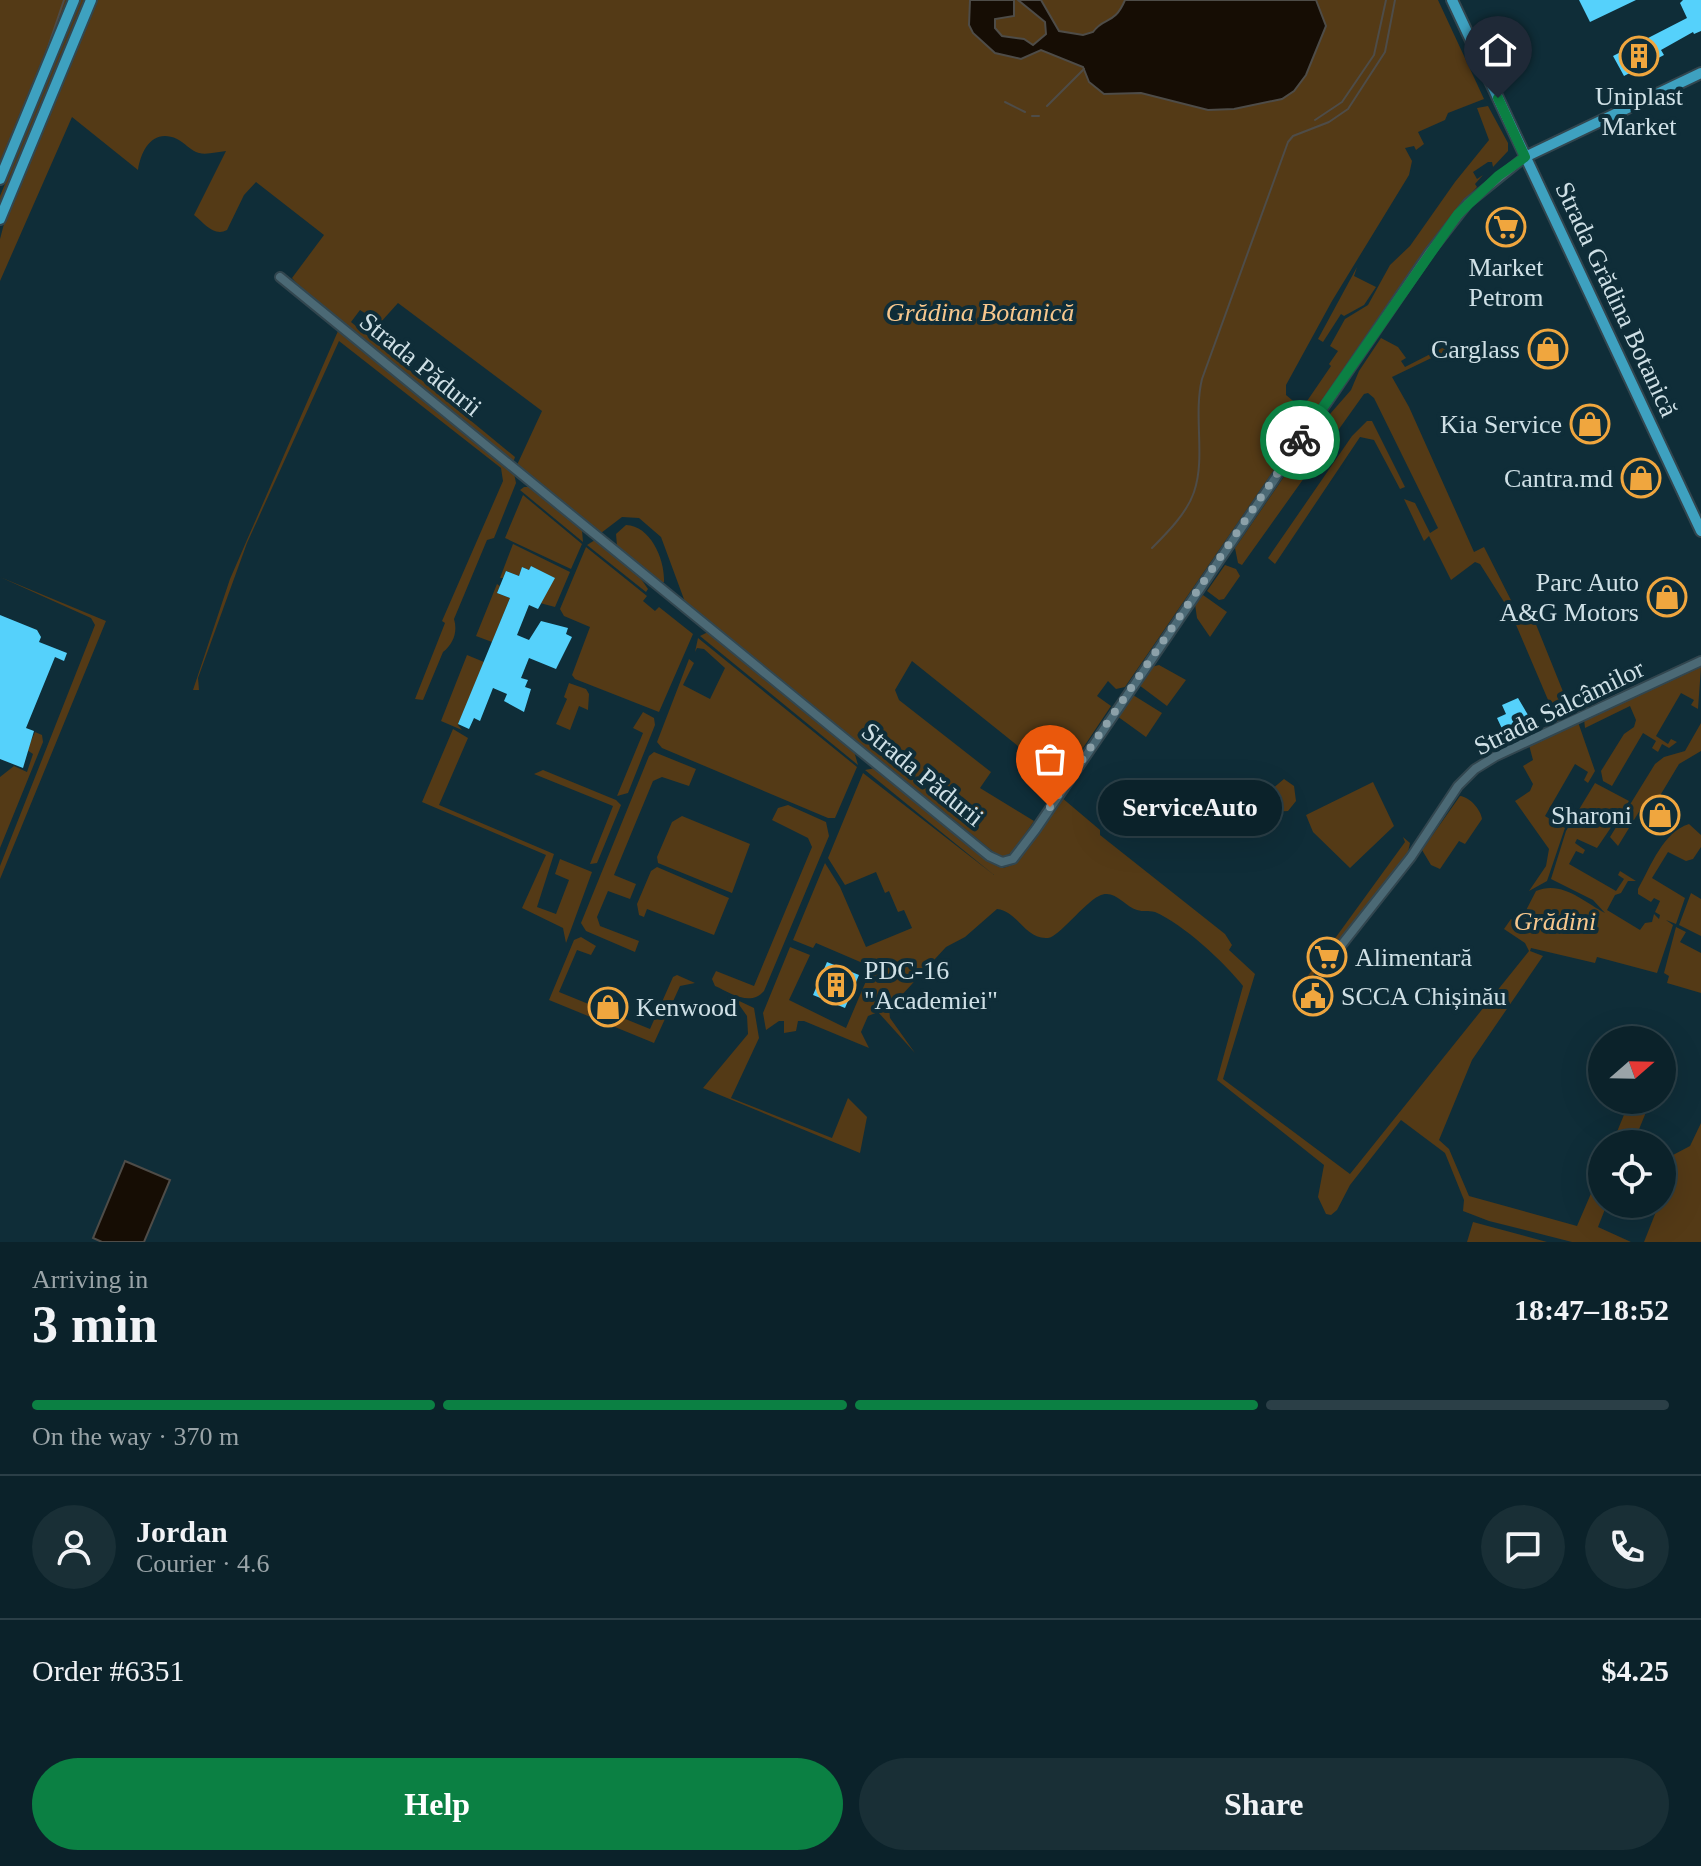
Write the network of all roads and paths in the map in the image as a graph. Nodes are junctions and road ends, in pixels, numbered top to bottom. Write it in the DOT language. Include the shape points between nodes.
graph roads {
  1 [pos="74,0"];
  2 [pos="91,0"];
  3 [pos="1452,0"];
  4 [pos="1701,73"];
  5 [pos="1525,157"];
  6 [pos="0,179"];
  7 [pos="0,219"];
  8 [pos="280,277"];
  9 [pos="1701,531"];
  10 [pos="1701,661"];
  11 [pos="1332,957"];
  1 -- 6 [label="main road"];
  2 -- 7 [label="main road"];
  3 -- 5 [label="main road, Strada Grădina Botanică"];
  4 -- 5 [label="main road, Strada Pădurii"];
  5 -- 8 [label="street, Strada Pădurii" via="1458,214 1034,831 1013,859 1002,862 856,749"];
  5 -- 9 [label="main road, Strada Grădina Botanică"];
  10 -- 11 [label="street, Strada Salcâmilor" via="1475,769"];
}
